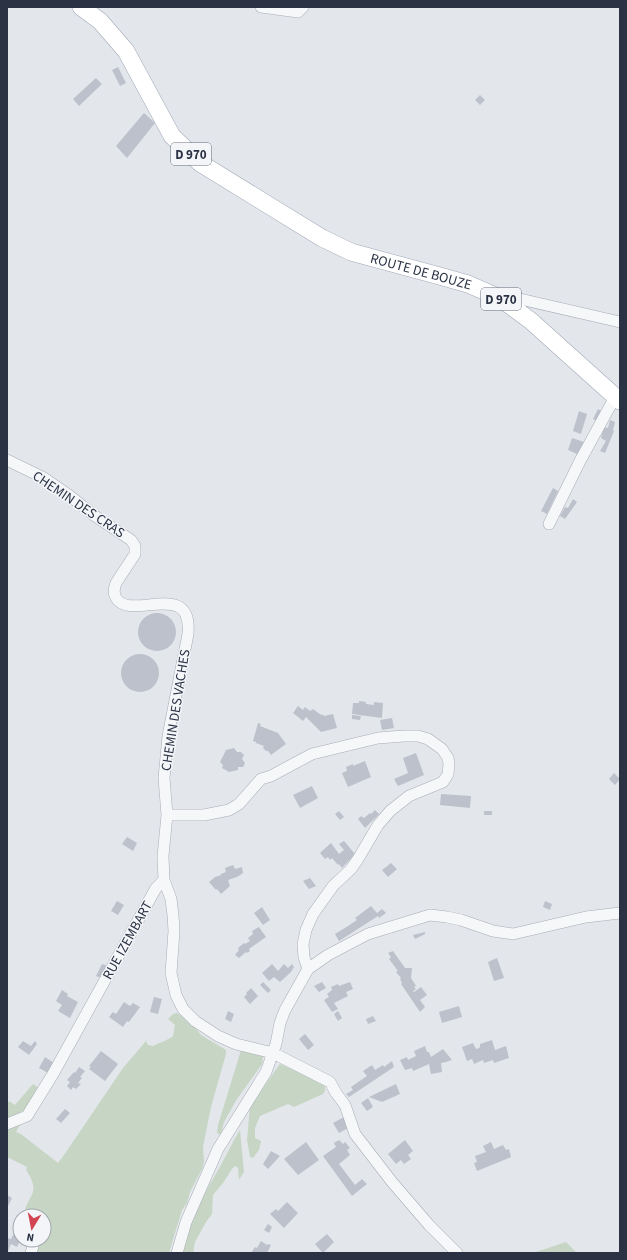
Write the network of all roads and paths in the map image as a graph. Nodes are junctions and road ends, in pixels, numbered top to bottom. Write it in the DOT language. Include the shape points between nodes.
graph roads {
  1 [pos="81,7"];
  2 [pos="261,7"];
  3 [pos="304,7"];
  4 [pos="500,298"];
  5 [pos="620,322"];
  6 [pos="618,399"];
  7 [pos="7,460"];
  8 [pos="549,524"];
  9 [pos="185,613"];
  10 [pos="167,814"];
  11 [pos="164,880"];
  12 [pos="620,913"];
  13 [pos="308,969"];
  14 [pos="273,1053"];
  15 [pos="7,1124"];
  16 [pos="177,1253"];
  17 [pos="457,1253"];
  1 -- 4 [label="main road, ROUTE DE BOUZE / D 970" via="100,20 126,51 172,136 200,163 322,238 351,252 449,278"];
  2 -- 3 [label="street" via="298,12"];
  4 -- 5 [label="street" via="508,296"];
  4 -- 6 [label="main road, ROUTE DE BOUZE / D 970" via="531,321"];
  6 -- 8 [label="street" via="580,461"];
  7 -- 9 [label="street, CHEMIN DES CRAS" via="44,478 134,543 135,554 114,588 115,596 120,602 129,605 170,605"];
  9 -- 10 [label="street, CHEMIN DES VACHES" via="188,634 170,723 164,778"];
  10 -- 11 [label="street, CHEMIN DES VACHES" via="163,856"];
  10 -- 13 [label="street" via="204,815 229,810 239,804 261,779 312,754 378,738 418,736 428,739 442,749 449,764 448,774 443,782 409,796 390,810 355,864 333,886 313,914 306,930 304,944 304,957"];
  11 -- 14 [label="street, CHEMIN DES VACHES" via="174,914 172,980 183,1009 201,1026 227,1041"];
  11 -- 15 [label="street, RUE IZEMBART" via="156,888 27,1116"];
  12 -- 13 [label="street" via="513,934 493,931 456,918 430,915 368,934 328,955"];
  13 -- 14 [label="street" via="285,1010"];
  14 -- 16 [label="street" via="266,1072 218,1149 186,1222"];
  14 -- 17 [label="street, CHEMIN DES VACHES" via="330,1082 345,1105 355,1134 429,1225"];
}
